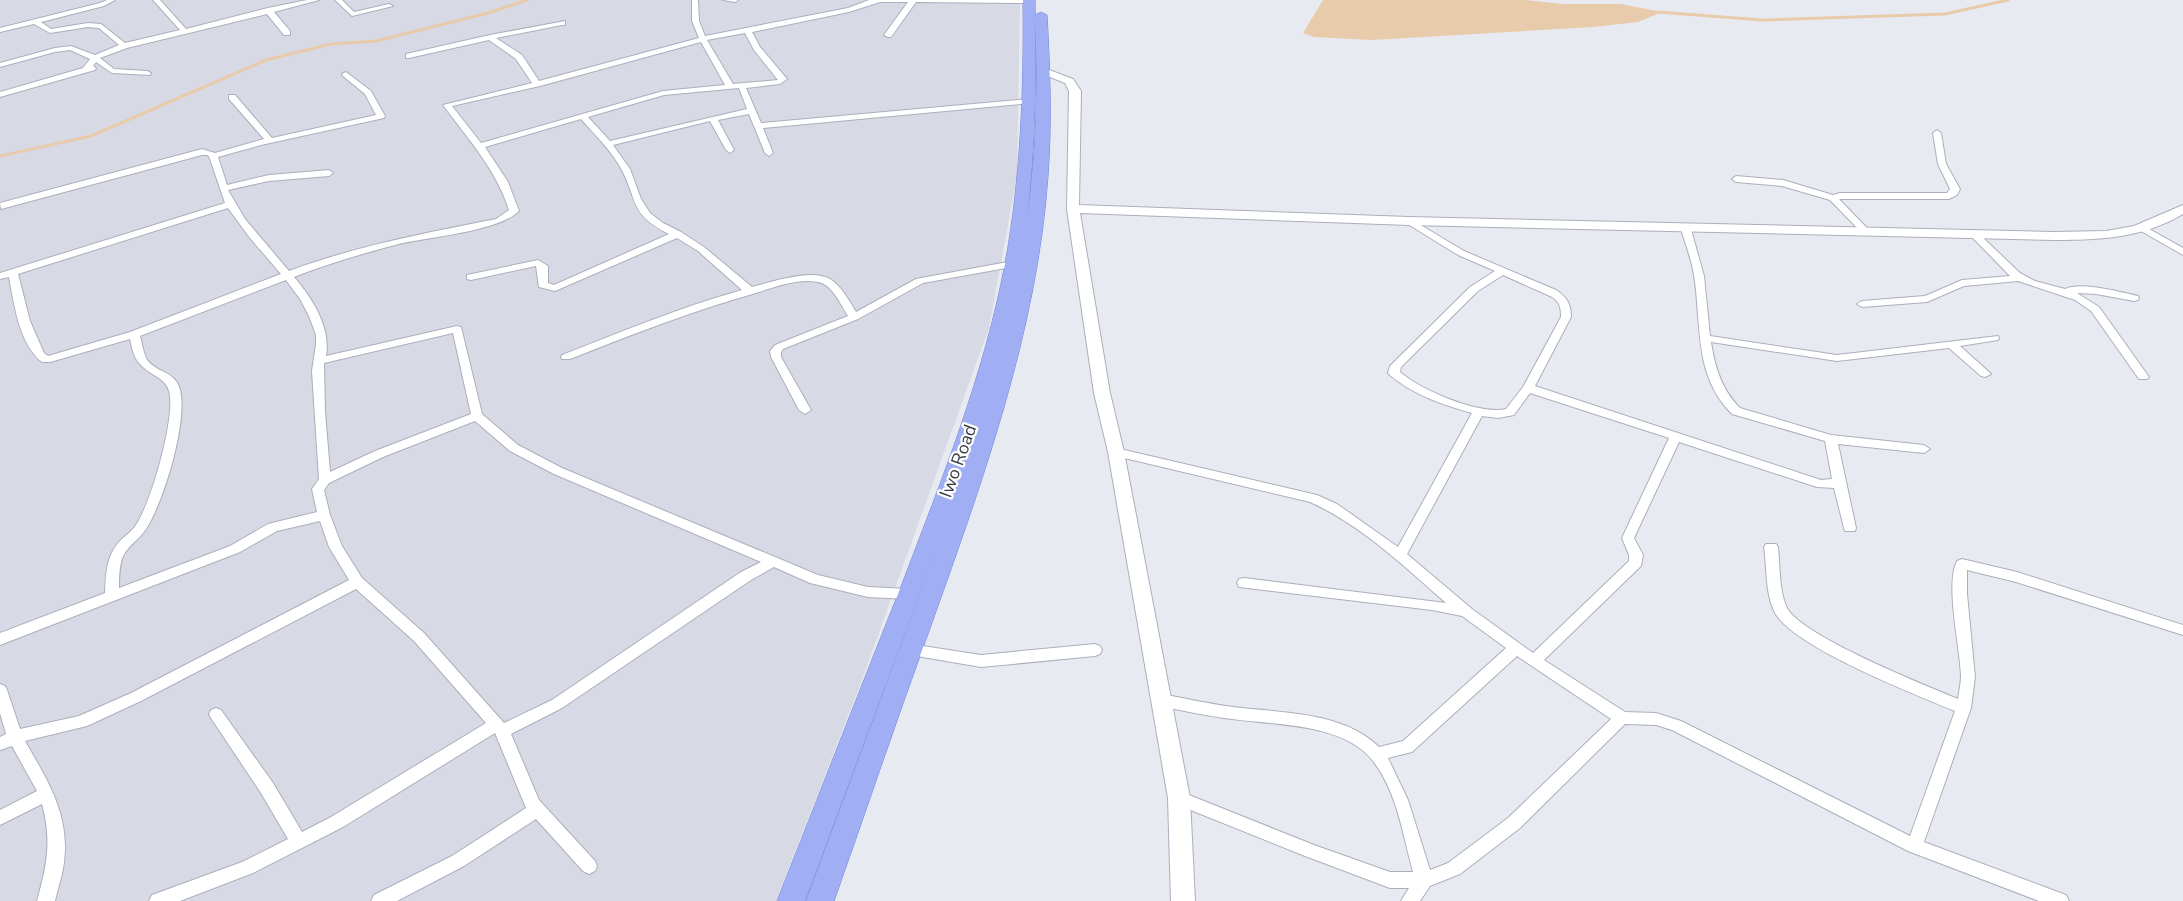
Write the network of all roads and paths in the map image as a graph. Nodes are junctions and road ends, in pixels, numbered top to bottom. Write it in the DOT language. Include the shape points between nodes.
graph roads {
  1 [pos="112,0"];
  2 [pos="156,0"];
  3 [pos="316,0"];
  4 [pos="338,0"];
  5 [pos="695,0"];
  6 [pos="726,0"];
  7 [pos="735,0"];
  8 [pos="1033,0"];
  9 [pos="874,1"];
  10 [pos="913,1"];
  11 [pos="389,6"];
  12 [pos="263,9"];
  13 [pos="35,21"];
  14 [pos="562,23"];
  15 [pos="0,30"];
  16 [pos="747,30"];
  17 [pos="1036,30"];
  18 [pos="184,31"];
  19 [pos="287,33"];
  20 [pos="888,35"];
  21 [pos="490,37"];
  22 [pos="703,39"];
  23 [pos="124,46"];
  24 [pos="409,56"];
  25 [pos="95,58"];
  26 [pos="0,65"];
  27 [pos="102,65"];
  28 [pos="86,70"];
  29 [pos="1044,71"];
  30 [pos="147,73"];
  31 [pos="346,74"];
  32 [pos="537,84"];
  33 [pos="730,86"];
  34 [pos="742,87"];
  35 [pos="0,95"];
  36 [pos="232,97"];
  37 [pos="1029,101"];
  38 [pos="750,111"];
  39 [pos="582,116"];
  40 [pos="713,118"];
  41 [pos="758,126"];
  42 [pos="1937,133"];
  43 [pos="270,141"];
  44 [pos="608,144"];
  45 [pos="479,146"];
  46 [pos="730,150"];
  47 [pos="769,153"];
  48 [pos="213,156"];
  49 [pos="329,173"];
  50 [pos="1736,179"];
  51 [pos="224,188"];
  52 [pos="1833,198"];
  53 [pos="230,204"];
  54 [pos="1,206"];
  55 [pos="1073,209"];
  56 [pos="2183,209"];
  57 [pos="1408,221"];
  58 [pos="1685,226"];
  59 [pos="2144,229"];
  60 [pos="1865,231"];
  61 [pos="678,234"];
  62 [pos="1974,234"];
  63 [pos="2183,252"];
  64 [pos="1013,264"];
  65 [pos="1501,272"];
  66 [pos="13,273"];
  67 [pos="288,274"];
  68 [pos="0,276"];
  69 [pos="471,276"];
  70 [pos="2019,278"];
  71 [pos="2057,289"];
  72 [pos="750,291"];
  73 [pos="2134,298"];
  74 [pos="1862,304"];
  75 [pos="854,317"];
  76 [pos="134,334"];
  77 [pos="1704,338"];
  78 [pos="1994,338"];
  79 [pos="1951,344"];
  80 [pos="566,357"];
  81 [pos="318,361"];
  82 [pos="1985,374"];
  83 [pos="2143,377"];
  84 [pos="1528,388"];
  85 [pos="805,410"];
  86 [pos="1479,411"];
  87 [pos="477,416"];
  88 [pos="1676,438"];
  89 [pos="1831,439"];
  90 [pos="1924,449"];
  91 [pos="1116,452"];
  92 [pos="325,480"];
  93 [pos="1839,483"];
  94 [pos="324,515"];
  95 [pos="1850,528"];
  96 [pos="1771,547"];
  97 [pos="1400,555"];
  98 [pos="772,562"];
  99 [pos="357,582"];
  100 [pos="1244,584"];
  101 [pos="908,594"];
  102 [pos="112,597"];
  103 [pos="1467,613"];
  104 [pos="2183,630"];
  105 [pos="0,639"];
  106 [pos="1516,648"];
  107 [pos="910,650"];
  108 [pos="1095,650"];
  109 [pos="1533,661"];
  110 [pos="0,690"];
  111 [pos="1160,700"];
  112 [pos="1964,708"];
  113 [pos="216,714"];
  114 [pos="1622,718"];
  115 [pos="499,728"];
  116 [pos="8,741"];
  117 [pos="1377,754"];
  118 [pos="47,794"];
  119 [pos="1179,798"];
  120 [pos="538,810"];
  121 [pos="0,818"];
  122 [pos="817,833"];
  123 [pos="844,837"];
  124 [pos="298,841"];
  125 [pos="1914,846"];
  126 [pos="589,866"];
  127 [pos="1424,880"];
  128 [pos="46,901"];
  129 [pos="158,901"];
  130 [pos="380,901"];
  131 [pos="791,901"];
  132 [pos="820,901"];
  133 [pos="1183,901"];
  134 [pos="1410,901"];
  135 [pos="2060,901"];
  1 -- 13 [label="street"];
  2 -- 18 [label="street"];
  3 -- 12 [label="street"];
  4 -- 11 [label="street" via="352,14"];
  5 -- 22 [label="street" via="694,13"];
  6 -- 7 [label="street"];
  8 -- 10 [label="street"];
  8 -- 17 [label="main road, Iwo Road"];
  9 -- 10 [label="street"];
  9 -- 16 [label="street" via="849,10"];
  10 -- 20 [label="street"];
  12 -- 18 [label="street"];
  12 -- 19 [label="street"];
  13 -- 15 [label="street"];
  13 -- 23 [label="street" via="50,32 101,26"];
  14 -- 21 [label="street"];
  16 -- 22 [label="street"];
  16 -- 34 [label="street" via="783,79"];
  17 -- 29 [label="main road, Iwo Road"];
  17 -- 37 [label="main road, Iwo Road"];
  18 -- 23 [label="street"];
  21 -- 24 [label="street"];
  21 -- 32 [label="street" via="519,57"];
  22 -- 32 [label="street"];
  22 -- 33 [label="street"];
  23 -- 25 [label="street"];
  25 -- 26 [label="street" via="67,48"];
  25 -- 27 [label="street"];
  25 -- 28 [label="street"];
  27 -- 28 [label="street"];
  27 -- 30 [label="street" via="117,72"];
  28 -- 35 [label="street"];
  29 -- 55 [label="street" via="1069,81 1075,91"];
  29 -- 107 [label="main road, Iwo Road" via="1044,148 1020,310 979,457"];
  31 -- 43 [label="street" via="368,93 381,116"];
  32 -- 45 [label="street" via="447,105"];
  33 -- 34 [label="street"];
  33 -- 39 [label="street" via="663,93"];
  34 -- 38 [label="street"];
  36 -- 43 [label="street"];
  37 -- 41 [label="street"];
  37 -- 64 [label="main road, Iwo Road"];
  38 -- 40 [label="street"];
  38 -- 41 [label="street"];
  39 -- 44 [label="street"];
  39 -- 45 [label="street"];
  40 -- 44 [label="street"];
  40 -- 46 [label="street"];
  41 -- 47 [label="street"];
  42 -- 52 [label="street" via="1942,164 1954,193"];
  43 -- 48 [label="street"];
  44 -- 61 [label="street" via="627,170 634,196 645,213 659,226"];
  45 -- 67 [label="street" via="505,186 514,208 510,216 396,242"];
  48 -- 51 [label="street"];
  48 -- 54 [label="street" via="206,152 194,154"];
  49 -- 51 [label="street" via="269,178"];
  50 -- 52 [label="street" via="1783,183"];
  51 -- 53 [label="street"];
  52 -- 60 [label="street"];
  53 -- 66 [label="street"];
  53 -- 67 [label="street"];
  55 -- 57 [label="street"];
  55 -- 91 [label="street"];
  56 -- 59 [label="street"];
  57 -- 58 [label="street"];
  57 -- 65 [label="street"];
  58 -- 60 [label="street"];
  58 -- 77 [label="street" via="1699,274"];
  59 -- 62 [label="street" via="2079,236"];
  59 -- 63 [label="street"];
  60 -- 62 [label="street"];
  61 -- 69 [label="street" via="555,288 543,285 543,266 538,263"];
  61 -- 72 [label="street"];
  62 -- 70 [label="street"];
  64 -- 75 [label="street" via="920,281"];
  64 -- 101 [label="main road, Iwo Road" via="985,382"];
  65 -- 84 [label="street" via="1552,292 1566,304 1566,317"];
  65 -- 86 [label="street" via="1474,289 1408,353 1394,373 1414,388"];
  66 -- 68 [label="street"];
  66 -- 76 [label="street" via="20,314 43,359"];
  67 -- 76 [label="street"];
  67 -- 81 [label="street" via="316,319 322,348"];
  70 -- 71 [label="street"];
  70 -- 74 [label="street" via="1962,283 1928,299"];
  71 -- 73 [label="street"];
  71 -- 83 [label="street" via="2075,294 2095,309"];
  72 -- 75 [label="street" via="795,280 822,279 831,284"];
  72 -- 80 [label="street"];
  75 -- 85 [label="street" via="775,351"];
  76 -- 102 [label="street" via="142,360 174,386 176,405 153,502 142,527 115,559"];
  77 -- 79 [label="street" via="1837,358"];
  77 -- 89 [label="street" via="1717,391 1725,403 1736,411"];
  78 -- 79 [label="street"];
  79 -- 82 [label="street"];
  81 -- 87 [label="street" via="456,329"];
  81 -- 92 [label="street" via="319,430"];
  84 -- 86 [label="street" via="1510,412"];
  84 -- 88 [label="street"];
  86 -- 97 [label="street"];
  87 -- 92 [label="street" via="379,454"];
  87 -- 98 [label="street" via="514,448 558,471"];
  88 -- 93 [label="street" via="1821,484"];
  88 -- 109 [label="street" via="1628,538 1636,563"];
  89 -- 90 [label="street"];
  89 -- 93 [label="street"];
  91 -- 97 [label="street" via="1313,498 1333,507"];
  91 -- 111 [label="street"];
  92 -- 94 [label="street" via="318,489"];
  93 -- 95 [label="street"];
  94 -- 99 [label="street" via="336,547"];
  94 -- 102 [label="street" via="273,526 235,549"];
  96 -- 112 [label="street" via="1781,611 1799,630"];
  97 -- 103 [label="street"];
  98 -- 101 [label="street" via="815,579 868,592"];
  98 -- 115 [label="street" via="557,704"];
  99 -- 115 [label="street" via="419,637"];
  99 -- 116 [label="street" via="82,722"];
  100 -- 103 [label="street" via="1432,605"];
  101 -- 122 [label="main road, Iwo Road"];
  102 -- 105 [label="street"];
  103 -- 106 [label="street"];
  104 -- 112 [label="street" via="2017,577 1962,564 1960,594 1968,677"];
  106 -- 109 [label="street"];
  106 -- 117 [label="street" via="1407,747"];
  107 -- 108 [label="street" via="981,661"];
  107 -- 123 [label="main road, Iwo Road"];
  109 -- 114 [label="street"];
  110 -- 116 [label="street"];
  111 -- 117 [label="street" via="1332,728 1357,738"];
  111 -- 119 [label="street"];
  112 -- 125 [label="street"];
  113 -- 124 [label="street"];
  114 -- 125 [label="street" via="1656,719 1676,725"];
  114 -- 127 [label="street" via="1514,823 1454,869"];
  115 -- 120 [label="street"];
  115 -- 124 [label="street"];
  116 -- 118 [label="street"];
  117 -- 127 [label="street" via="1394,784"];
  118 -- 121 [label="street"];
  118 -- 128 [label="street" via="56,827 55,868"];
  119 -- 127 [label="street" via="1390,880"];
  119 -- 133 [label="street"];
  120 -- 126 [label="street"];
  120 -- 130 [label="street" via="458,861"];
  122 -- 123 [label="main road"];
  122 -- 131 [label="main road, Iwo Road"];
  123 -- 132 [label="main road, Iwo Road"];
  124 -- 129 [label="street" via="247,868"];
  125 -- 135 [label="street"];
  127 -- 134 [label="street"];
}
